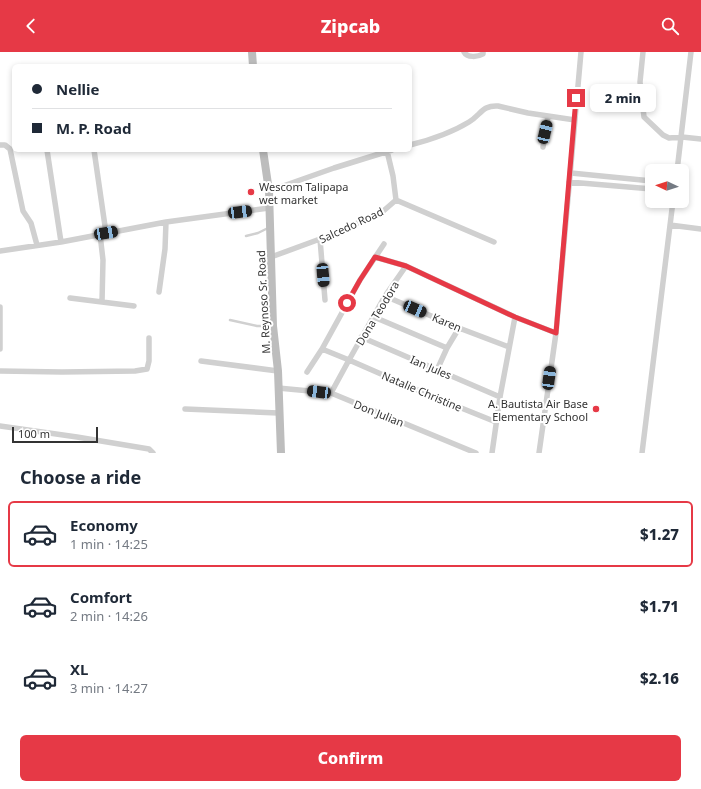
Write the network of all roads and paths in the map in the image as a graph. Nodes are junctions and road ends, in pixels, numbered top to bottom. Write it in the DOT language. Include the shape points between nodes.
graph roads {
  1 [pos="252,52"];
  2 [pos="464,52"];
  3 [pos="483,52"];
  4 [pos="581,52"];
  5 [pos="643,52"];
  6 [pos="691,52"];
  7 [pos="252,64"];
  8 [pos="548,116"];
  9 [pos="575,120"];
  10 [pos="682,137"];
  11 [pos="701,139"];
  12 [pos="412,144"];
  13 [pos="0,145"];
  14 [pos="543,147"];
  15 [pos="47,152"];
  16 [pos="94,152"];
  17 [pos="263,152"];
  18 [pos="387,152"];
  19 [pos="390,152"];
  20 [pos="678,164"];
  21 [pos="571,173"];
  22 [pos="645,180"];
  23 [pos="569,182"];
  24 [pos="645,188"];
  25 [pos="269,191"];
  26 [pos="396,200"];
  27 [pos="269,208"];
  28 [pos="672,208"];
  29 [pos="166,222"];
  30 [pos="670,225"];
  31 [pos="270,227"];
  32 [pos="701,229"];
  33 [pos="103,234"];
  34 [pos="246,236"];
  35 [pos="320,239"];
  36 [pos="61,242"];
  37 [pos="494,242"];
  38 [pos="384,244"];
  39 [pos="37,245"];
  40 [pos="0,251"];
  41 [pos="271,257"];
  42 [pos="375,257"];
  43 [pos="406,266"];
  44 [pos="158,292"];
  45 [pos="385,296"];
  46 [pos="70,298"];
  47 [pos="325,300"];
  48 [pos="102,302"];
  49 [pos="134,306"];
  50 [pos="0,307"];
  51 [pos="374,316"];
  52 [pos="515,317"];
  53 [pos="230,320"];
  54 [pos="274,326"];
  55 [pos="459,328"];
  56 [pos="556,333"];
  57 [pos="0,334"];
  58 [pos="361,337"];
  59 [pos="149,338"];
  60 [pos="509,347"];
  61 [pos="447,348"];
  62 [pos="0,349"];
  63 [pos="322,349"];
  64 [pos="349,360"];
  65 [pos="201,361"];
  66 [pos="437,370"];
  67 [pos="0,371"];
  68 [pos="278,371"];
  69 [pos="307,372"];
  70 [pos="278,388"];
  71 [pos="332,393"];
  72 [pos="500,396"];
  73 [pos="185,409"];
  74 [pos="278,413"];
  75 [pos="496,422"];
  76 [pos="0,426"];
  77 [pos="151,451"];
  78 [pos="281,453"];
  79 [pos="476,453"];
  80 [pos="492,453"];
  81 [pos="539,453"];
  82 [pos="642,453"];
  1 -- 7 [label="street"];
  2 -- 3 [label="street" via="469,56 478,56"];
  4 -- 9 [label="street"];
  5 -- 10 [label="street" via="640,82 644,117 663,135 669,138"];
  6 -- 10 [label="street"];
  8 -- 9 [label="street"];
  8 -- 12 [label="street" via="489,106 469,122"];
  8 -- 14 [label="street"];
  9 -- 21 [label="street"];
  10 -- 11 [label="street"];
  10 -- 20 [label="street"];
  13 -- 39 [label="street" via="10,149 23,210 31,223"];
  15 -- 36 [label="street"];
  16 -- 33 [label="street"];
  17 -- 25 [label="street, M. Reynoso Sr. Road"];
  18 -- 25 [label="street"];
  19 -- 26 [label="street"];
  21 -- 22 [label="street"];
  21 -- 23 [label="street"];
  23 -- 24 [label="street"];
  23 -- 56 [label="street"];
  25 -- 27 [label="street, M. Reynoso Sr. Road"];
  26 -- 35 [label="street, Salcedo Road" via="381,213"];
  26 -- 37 [label="street"];
  27 -- 29 [label="street"];
  27 -- 31 [label="street, M. Reynoso Sr. Road"];
  28 -- 30 [label="street"];
  29 -- 33 [label="street"];
  29 -- 44 [label="street" via="165,249"];
  30 -- 32 [label="street"];
  30 -- 82 [label="street"];
  31 -- 34 [label="lane"];
  31 -- 41 [label="street, M. Reynoso Sr. Road"];
  33 -- 36 [label="street"];
  33 -- 48 [label="street"];
  35 -- 41 [label="street, Salcedo Road"];
  35 -- 47 [label="street"];
  36 -- 39 [label="street"];
  38 -- 42 [label="street"];
  39 -- 40 [label="street"];
  41 -- 54 [label="street, M. Reynoso Sr. Road"];
  42 -- 43 [label="street"];
  42 -- 63 [label="street"];
  43 -- 45 [label="street, Dona Teodora"];
  43 -- 52 [label="street"];
  45 -- 51 [label="street, Dona Teodora"];
  45 -- 55 [label="street, Karen"];
  46 -- 48 [label="street"];
  48 -- 49 [label="street"];
  50 -- 57 [label="street"];
  51 -- 58 [label="street, Dona Teodora"];
  51 -- 61 [label="street"];
  52 -- 56 [label="street"];
  52 -- 60 [label="street"];
  53 -- 54 [label="lane" via="257,326"];
  54 -- 68 [label="street, M. Reynoso Sr. Road"];
  55 -- 60 [label="street, Karen"];
  55 -- 61 [label="street"];
  56 -- 81 [label="street"];
  57 -- 62 [label="street"];
  58 -- 64 [label="street, Dona Teodora"];
  58 -- 66 [label="street, Ian Jules"];
  59 -- 67 [label="street" via="147,369"];
  60 -- 72 [label="street"];
  61 -- 66 [label="street"];
  63 -- 64 [label="street, Natalie Christine"];
  63 -- 69 [label="street"];
  64 -- 71 [label="street, Dona Teodora"];
  64 -- 75 [label="street, Natalie Christine"];
  65 -- 68 [label="street"];
  66 -- 72 [label="street, Ian Jules"];
  68 -- 70 [label="street, M. Reynoso Sr. Road"];
  70 -- 71 [label="street, Don Julian"];
  70 -- 74 [label="street, M. Reynoso Sr. Road"];
  71 -- 79 [label="street, Don Julian"];
  72 -- 75 [label="street"];
  73 -- 74 [label="street"];
  74 -- 78 [label="street, M. Reynoso Sr. Road"];
  75 -- 80 [label="street"];
  76 -- 77 [label="street" via="85,438"];
}
